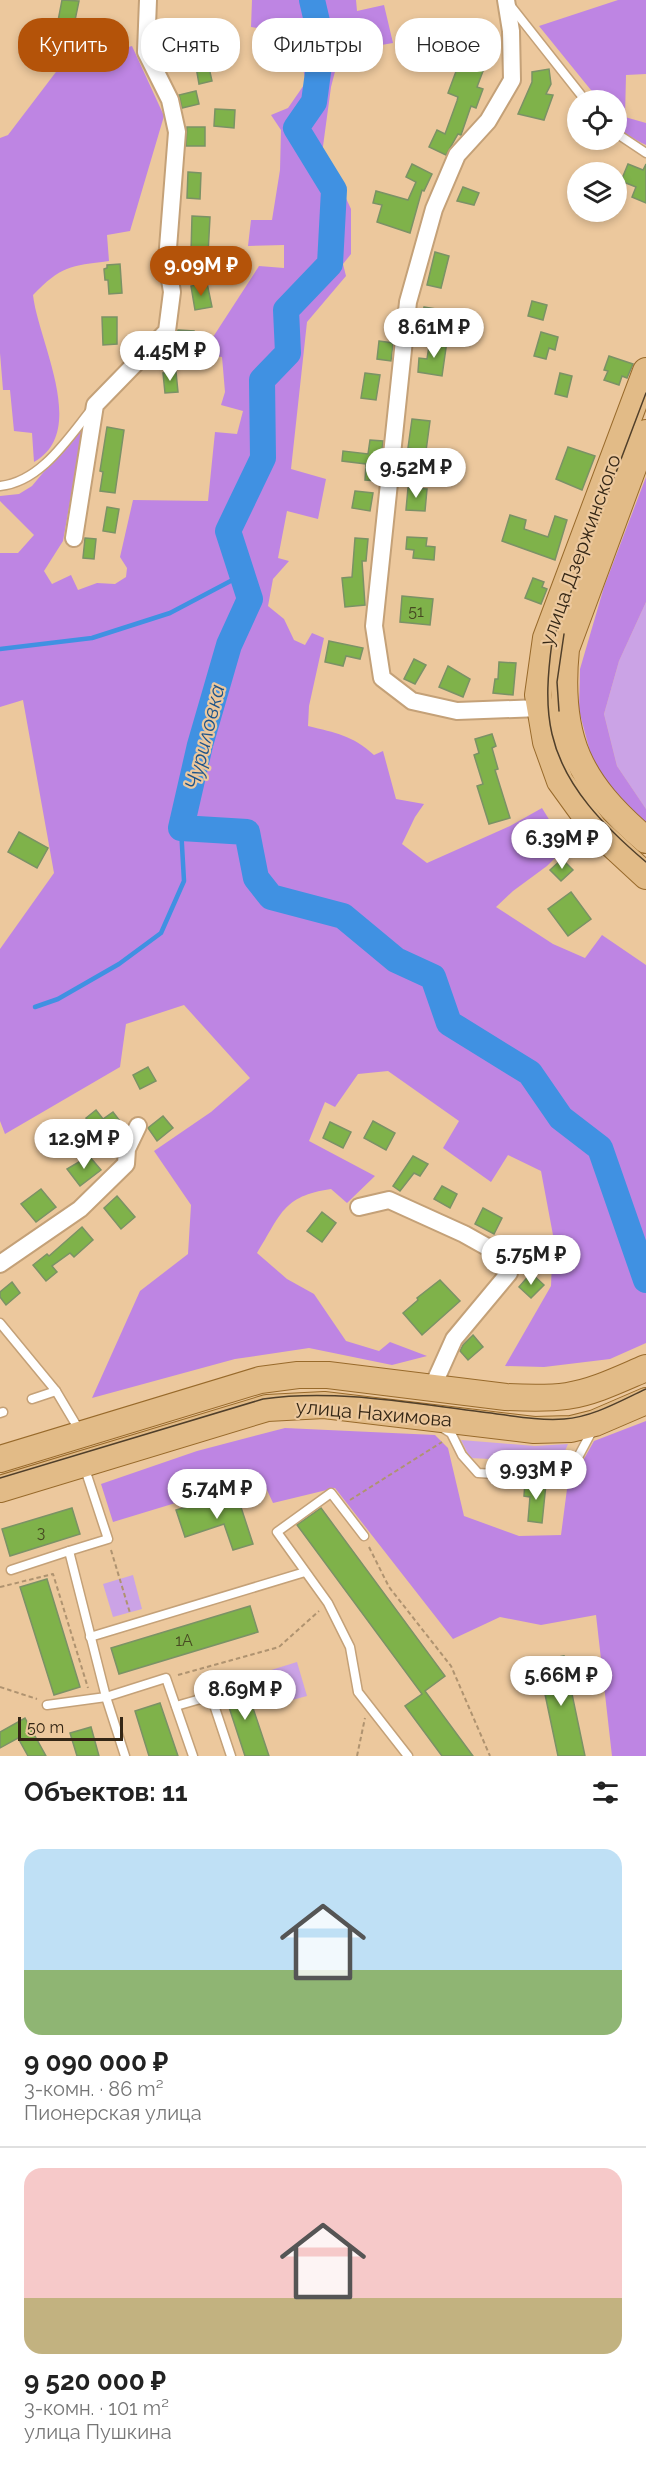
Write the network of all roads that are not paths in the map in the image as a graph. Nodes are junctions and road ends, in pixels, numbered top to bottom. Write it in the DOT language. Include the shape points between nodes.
graph roads {
  1 [pos="148,0"];
  2 [pos="506,0"];
  3 [pos="577,90"];
  4 [pos="627,140"];
  5 [pos="646,153"];
  6 [pos="646,371"];
  7 [pos="96,405"];
  8 [pos="646,433"];
  9 [pos="0,486"];
  10 [pos="74,538"];
  11 [pos="540,708"];
  12 [pos="646,840"];
  13 [pos="646,876"];
  14 [pos="138,1126"];
  15 [pos="359,1207"];
  16 [pos="0,1264"];
  17 [pos="0,1323"];
  18 [pos="646,1368"];
  19 [pos="432,1388"];
  20 [pos="56,1391"];
  21 [pos="32,1399"];
  22 [pos="646,1401"];
  23 [pos="422,1416"];
  24 [pos="595,1424"];
  25 [pos="81,1433"];
  26 [pos="0,1459"];
  27 [pos="83,1464"];
  28 [pos="0,1489"];
  29 [pos="364,1536"];
  30 [pos="69,1551"];
  31 [pos="11,1570"];
  32 [pos="305,1572"];
  33 [pos="90,1637"];
  34 [pos="106,1697"];
  35 [pos="47,1705"];
  36 [pos="176,1706"];
  37 [pos="126,1756"];
  38 [pos="193,1756"];
  39 [pos="231,1756"];
  40 [pos="408,1756"];
  1 -- 7 [label="street" via="146,52 170,100 177,132 167,261 172,292 167,331"];
  2 -- 3 [label="lane"];
  2 -- 11 [label="street" via="512,80 488,121 457,155 434,209 408,302 374,626 382,678 412,701 457,711"];
  4 -- 5 [label="lane"];
  6 -- 11 [label="main road, улица Дзержинского" via="546,638 538,695"];
  7 -- 9 [label="lane" via="52,457 20,483"];
  7 -- 10 [label="street"];
  8 -- 12 [label="main road, улица Дзержинского" via="566,649 562,684 569,734 584,771 606,804"];
  11 -- 13 [label="main road, улица Дзержинского" via="546,742 560,781 594,828"];
  14 -- 16 [label="street" via="127,1149 126,1164 80,1209"];
  15 -- 19 [label="street" via="389,1200 464,1233 505,1257 509,1274 454,1339"];
  17 -- 20 [label="lane"];
  18 -- 19 [label="main road, улица Нахимова" via="597,1389 567,1396 506,1397"];
  19 -- 25 [label="main road, улица Нахимова" via="328,1375 289,1376 215,1392"];
  20 -- 21 [label="lane"];
  20 -- 25 [label="lane"];
  22 -- 24 [label="main road, улица Нахимова"];
  23 -- 24 [label="main road, улица Нахимова" via="534,1430"];
  23 -- 24 [label="lane" via="451,1433 462,1455 478,1473 560,1478 576,1461"];
  23 -- 27 [label="main road, улица Нахимова" via="324,1405 267,1408"];
  25 -- 26 [label="main road, улица Нахимова"];
  27 -- 28 [label="main road, улица Нахимова"];
  27 -- 30 [label="lane" via="108,1539"];
  29 -- 32 [label="lane" via="331,1493 277,1533"];
  30 -- 31 [label="lane"];
  30 -- 33 [label="lane"];
  32 -- 33 [label="lane"];
  32 -- 40 [label="lane" via="328,1603 350,1647 358,1692"];
  33 -- 34 [label="lane"];
  34 -- 35 [label="lane"];
  34 -- 36 [label="lane" via="166,1678"];
  34 -- 37 [label="lane"];
  36 -- 38 [label="lane"];
  36 -- 39 [label="lane" via="211,1696"];
}
